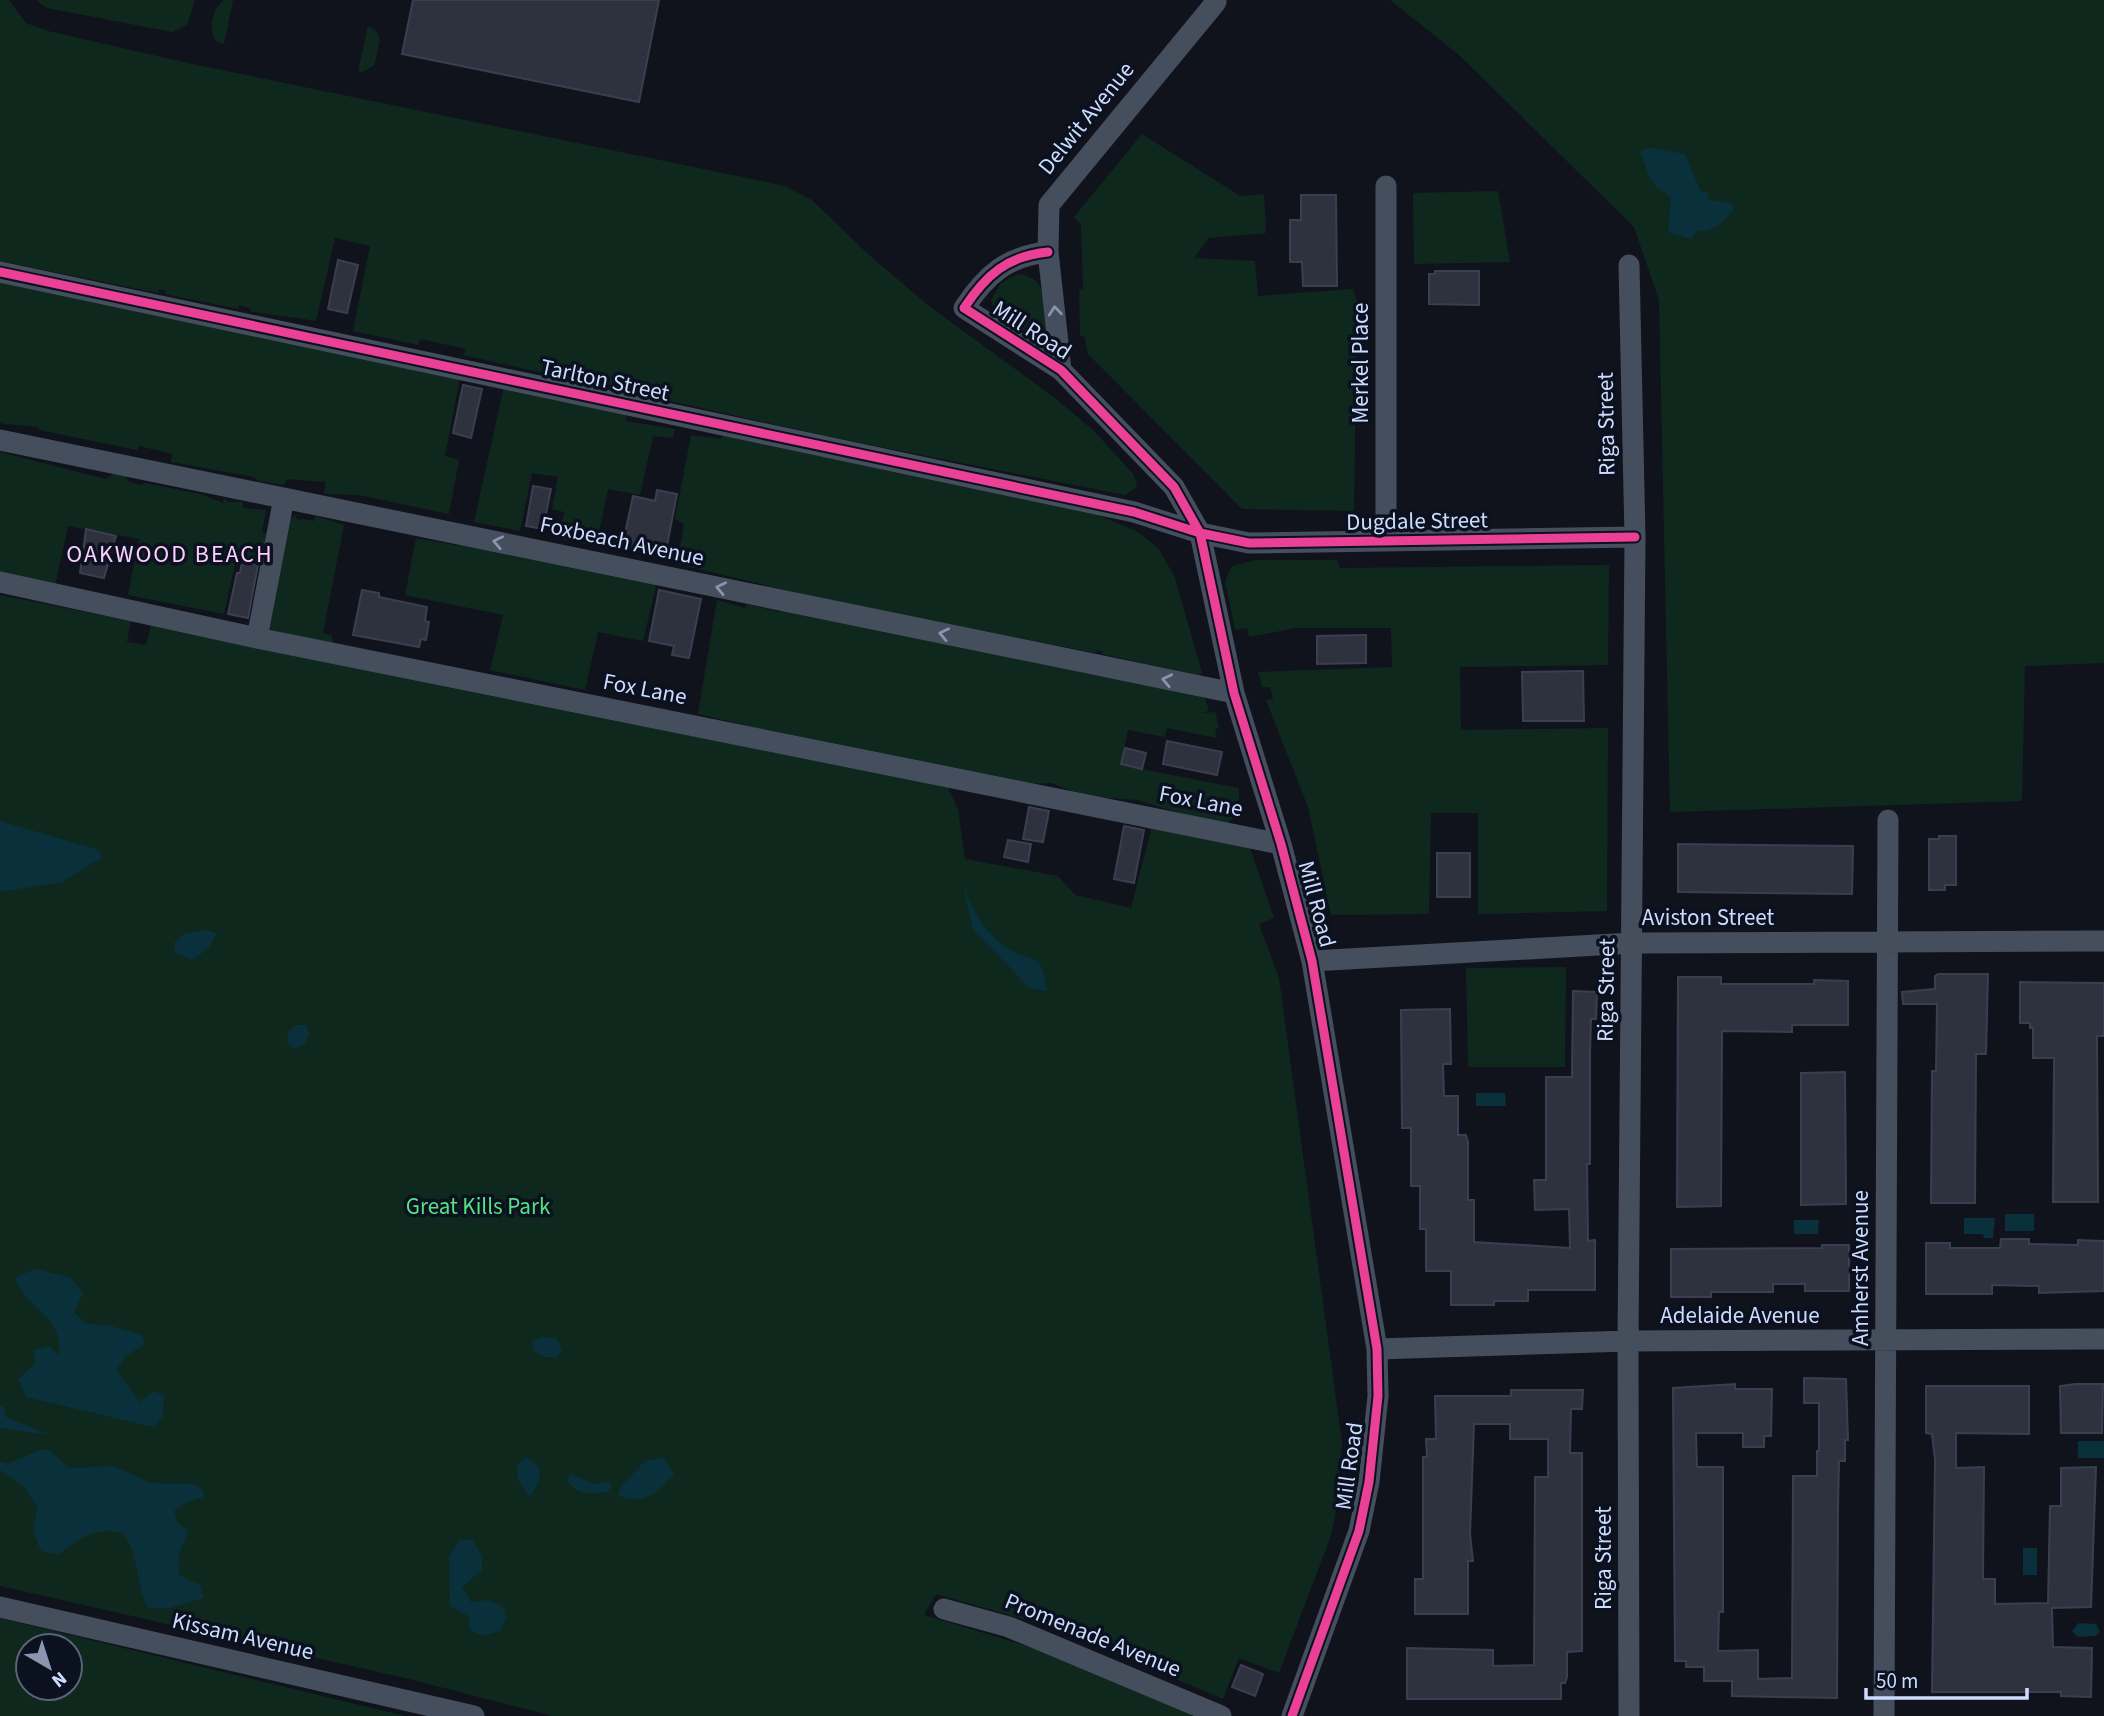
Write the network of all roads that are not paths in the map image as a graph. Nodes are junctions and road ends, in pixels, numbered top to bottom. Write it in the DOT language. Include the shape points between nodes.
graph roads {
  1 [pos="1216,2"];
  2 [pos="1386,186"];
  3 [pos="1048,252"];
  4 [pos="1629,265"];
  5 [pos="0,272"];
  6 [pos="1061,370"];
  7 [pos="0,440"];
  8 [pos="284,498"];
  9 [pos="1200,533"];
  10 [pos="1635,537"];
  11 [pos="1386,540"];
  12 [pos="0,582"];
  13 [pos="257,638"];
  14 [pos="1234,693"];
  15 [pos="1888,820"];
  16 [pos="1281,844"];
  17 [pos="2104,941"];
  18 [pos="1633,943"];
  19 [pos="1889,944"];
  20 [pos="1312,961"];
  21 [pos="2104,1339"];
  22 [pos="1629,1341"];
  23 [pos="1886,1341"];
  24 [pos="1377,1349"];
  25 [pos="0,1607"];
  26 [pos="944,1609"];
  27 [pos="474,1716"];
  28 [pos="1221,1716"];
  29 [pos="1292,1716"];
  30 [pos="1629,1716"];
  31 [pos="1884,1716"];
  1 -- 3 [label="street, Delwit Avenue" via="1049,205"];
  2 -- 11 [label="street, Merkel Place"];
  6 -- 3 [label="street, Delwit Avenue, one-way"];
  3 -- 6 [label="street, Mill Road" via="1024,254 1002,264 980,283 964,308"];
  4 -- 10 [label="street, Riga Street"];
  5 -- 9 [label="street, Tarlton Street" via="1134,512"];
  6 -- 9 [label="street, Mill Road" via="1174,487"];
  7 -- 8 [label="street, Foxbeach Avenue"];
  8 -- 13 [label="street"];
  14 -- 8 [label="street, Foxbeach Avenue, one-way"];
  9 -- 11 [label="street, Dugdale Street" via="1249,543"];
  9 -- 14 [label="street, Mill Road"];
  10 -- 11 [label="street, Dugdale Street"];
  10 -- 18 [label="street, Riga Street"];
  12 -- 13 [label="street, Fox Lane"];
  13 -- 16 [label="street, Fox Lane"];
  14 -- 16 [label="street, Mill Road"];
  15 -- 19 [label="street, Amherst Avenue"];
  16 -- 20 [label="street, Mill Road"];
  17 -- 19 [label="street, Aviston Street"];
  18 -- 19 [label="street, Aviston Street"];
  18 -- 20 [label="street, Aviston Street"];
  18 -- 22 [label="street, Riga Street"];
  19 -- 23 [label="street, Amherst Avenue"];
  20 -- 24 [label="street, Mill Road"];
  21 -- 23 [label="street, Adelaide Avenue"];
  22 -- 23 [label="street, Adelaide Avenue"];
  22 -- 24 [label="street, Adelaide Avenue"];
  22 -- 30 [label="street, Riga Street"];
  23 -- 31 [label="street, Amherst Avenue"];
  24 -- 29 [label="street, Mill Road" via="1378,1396 1359,1531"];
  25 -- 27 [label="street, Kissam Avenue"];
  26 -- 28 [label="street, Promenade Avenue" via="1009,1627"];
}
